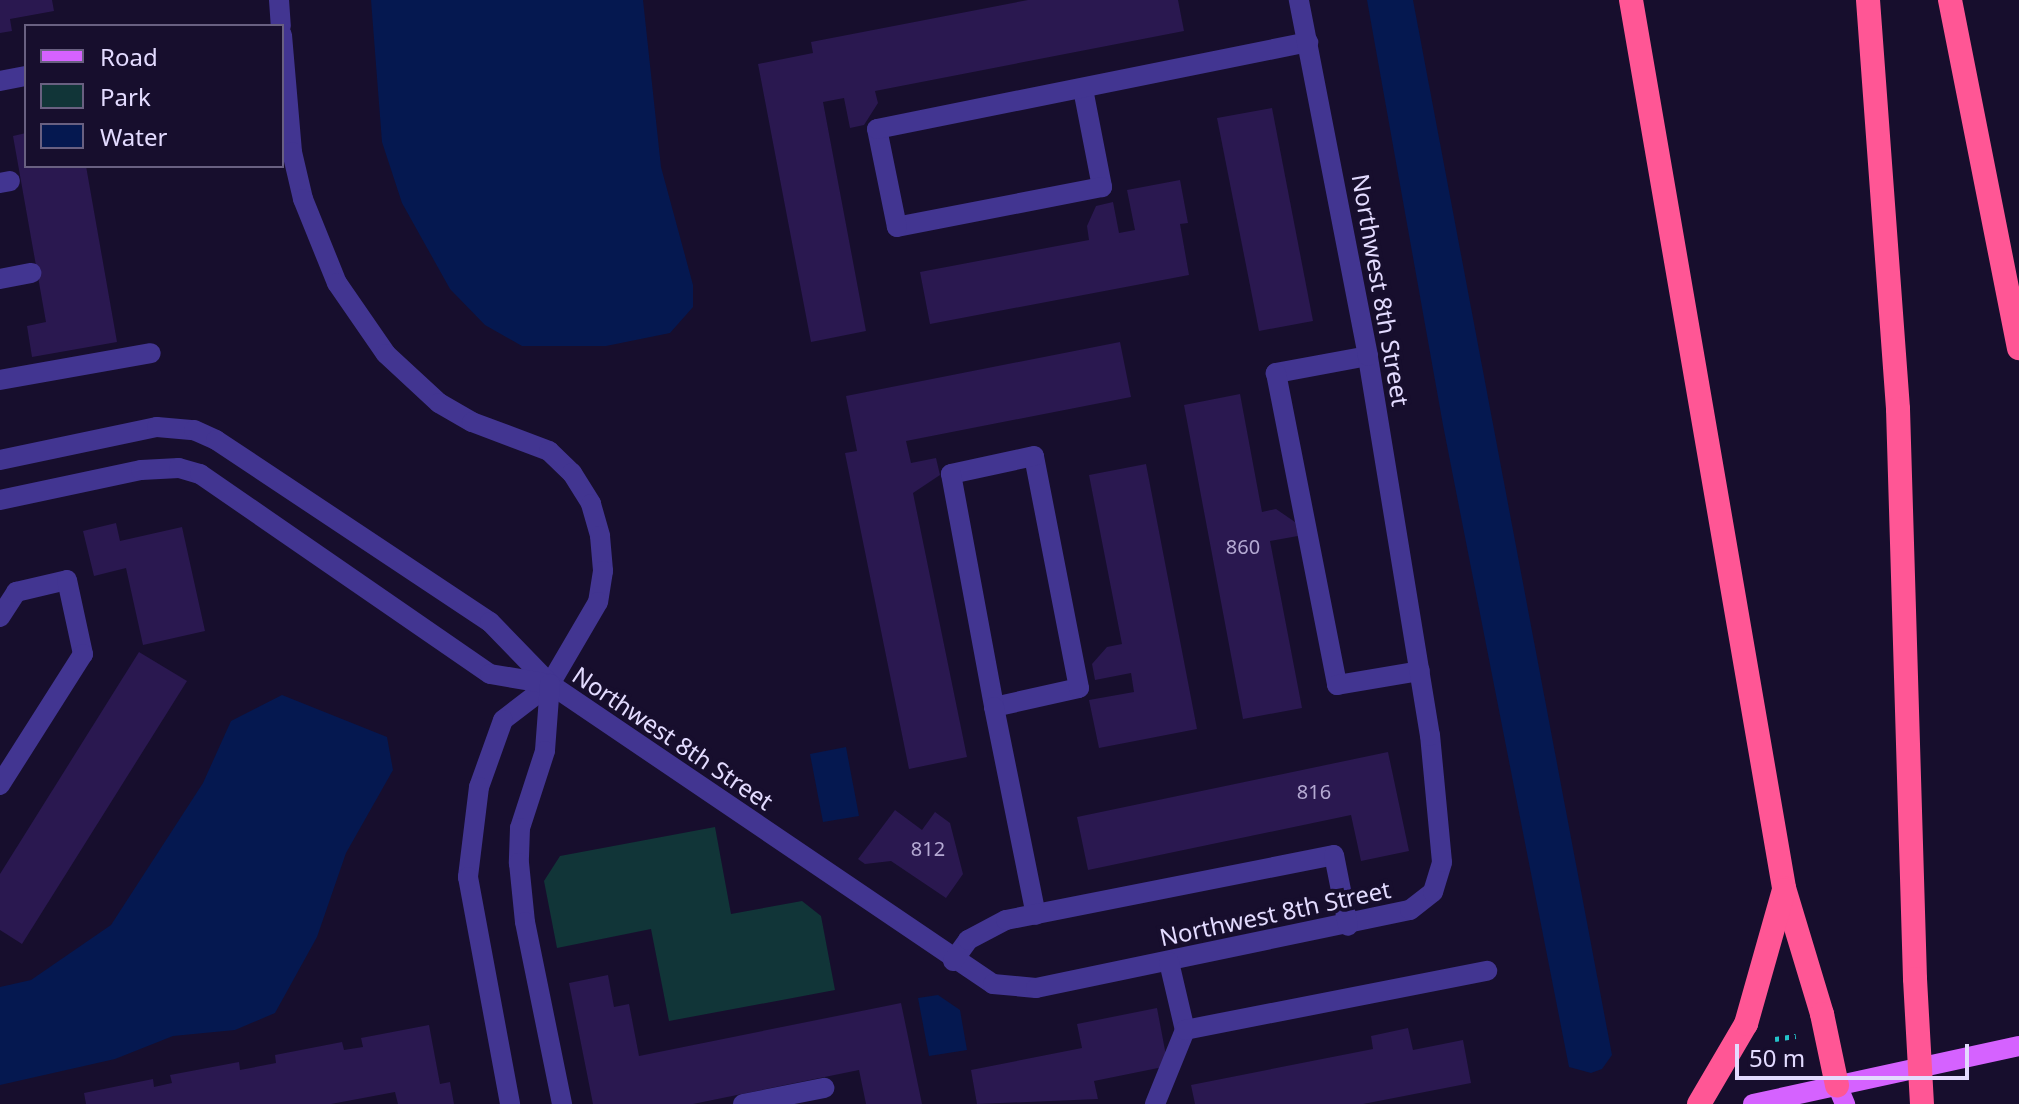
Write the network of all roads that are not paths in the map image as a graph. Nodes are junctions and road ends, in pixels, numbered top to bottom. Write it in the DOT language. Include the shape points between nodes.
graph roads {
  1 [pos="279,0"];
  2 [pos="1299,0"];
  3 [pos="1631,0"];
  4 [pos="1868,0"];
  5 [pos="1950,0"];
  6 [pos="281,24"];
  7 [pos="1308,42"];
  8 [pos="284,56"];
  9 [pos="24,76"];
  10 [pos="0,81"];
  11 [pos="1083,89"];
  12 [pos="31,273"];
  13 [pos="0,279"];
  14 [pos="2019,348"];
  15 [pos="151,353"];
  16 [pos="1368,356"];
  17 [pos="0,380"];
  18 [pos="0,460"];
  19 [pos="0,500"];
  20 [pos="0,617"];
  21 [pos="1420,671"];
  22 [pos="550,684"];
  23 [pos="994,707"];
  24 [pos="0,785"];
  25 [pos="1784,888"];
  26 [pos="1036,915"];
  27 [pos="1348,926"];
  28 [pos="953,961"];
  29 [pos="1169,962"];
  30 [pos="1487,971"];
  31 [pos="1185,1030"];
  32 [pos="2019,1046"];
  33 [pos="824,1088"];
  34 [pos="1841,1094"];
  35 [pos="510,1104"];
  36 [pos="562,1104"];
  37 [pos="743,1104"];
  38 [pos="1155,1104"];
  39 [pos="1699,1104"];
  40 [pos="1753,1104"];
  41 [pos="1922,1104"];
  1 -- 6 [label="street"];
  2 -- 7 [label="street, Northwest 8th Street"];
  3 -- 25 [label="highway"];
  4 -- 41 [label="highway, bridge" via="1898,409"];
  5 -- 14 [label="highway"];
  7 -- 11 [label="street"];
  7 -- 16 [label="street, Northwest 8th Street"];
  8 -- 22 [label="street" via="294,164 317,238 345,295 408,377 472,422 549,451 572,473 591,504 603,571 598,602"];
  9 -- 10 [label="street"];
  11 -- 11 [label="street" via="877,129 897,227 1102,187"];
  12 -- 13 [label="street"];
  15 -- 17 [label="street"];
  16 -- 21 [label="street, Northwest 8th Street"];
  16 -- 21 [label="street" via="1276,373 1337,685"];
  18 -- 22 [label="street" via="157,427 194,430 237,452 490,622"];
  19 -- 22 [label="street" via="141,470 179,468 200,474 490,674"];
  20 -- 24 [label="street" via="16,592 67,580 83,654"];
  21 -- 27 [label="street, Northwest 8th Street" via="1440,826 1440,878 1424,902 1410,910"];
  22 -- 28 [label="street, Northwest 8th Street"];
  22 -- 35 [label="street" via="503,720 489,746 472,829 468,877 473,919"];
  22 -- 36 [label="street" via="545,751 528,794 519,863 525,922"];
  23 -- 23 [label="street" via="951,474 1034,456 1079,688"];
  23 -- 26 [label="street"];
  25 -- 34 [label="highway"];
  25 -- 39 [label="highway" via="1755,1001"];
  26 -- 27 [label="street" via="1334,855"];
  26 -- 28 [label="street" via="989,927 968,940"];
  27 -- 29 [label="street, Northwest 8th Street"];
  28 -- 29 [label="street, Northwest 8th Street" via="993,984 1015,988"];
  29 -- 31 [label="street"];
  30 -- 31 [label="street"];
  31 -- 38 [label="street"];
  32 -- 34 [label="main road"];
  33 -- 37 [label="street"];
  34 -- 40 [label="main road"];
}
